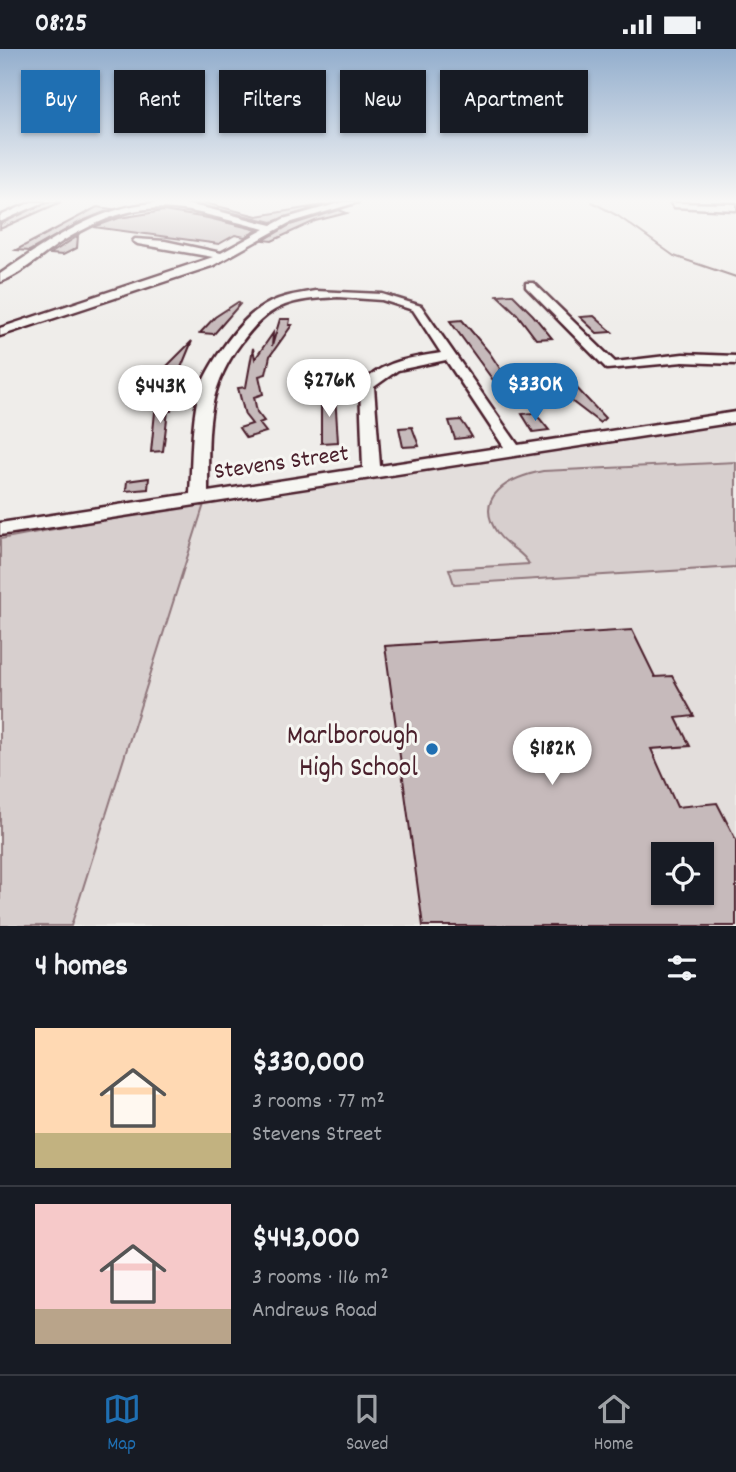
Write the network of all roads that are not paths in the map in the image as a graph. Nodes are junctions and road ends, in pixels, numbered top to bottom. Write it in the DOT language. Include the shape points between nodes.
graph roads {
  1 [pos="56,243"];
  2 [pos="155,243"];
  3 [pos="245,243"];
  4 [pos="222,256"];
  5 [pos="4,260"];
  6 [pos="9,271"];
  7 [pos="0,279"];
  8 [pos="530,285"];
  9 [pos="0,332"];
  10 [pos="450,355"];
  11 [pos="736,360"];
  12 [pos="736,417"];
  13 [pos="515,452"];
  14 [pos="372,473"];
  15 [pos="198,498"];
  16 [pos="0,529"];
  1 -- 6 [label="street"];
  2 -- 4 [label="street"];
  3 -- 4 [label="street"];
  4 -- 9 [label="street"];
  5 -- 6 [label="street"];
  6 -- 7 [label="street"];
  8 -- 11 [label="street" via="612,366 702,357"];
  10 -- 13 [label="street"];
  10 -- 14 [label="street" via="374,376 367,387"];
  10 -- 15 [label="street" via="417,308 385,295 296,299 261,312 208,383"];
  12 -- 13 [label="street, Stevens Street"];
  13 -- 14 [label="street, Stevens Street"];
  14 -- 15 [label="street, Stevens Street"];
  15 -- 16 [label="street, Stevens Street"];
}
